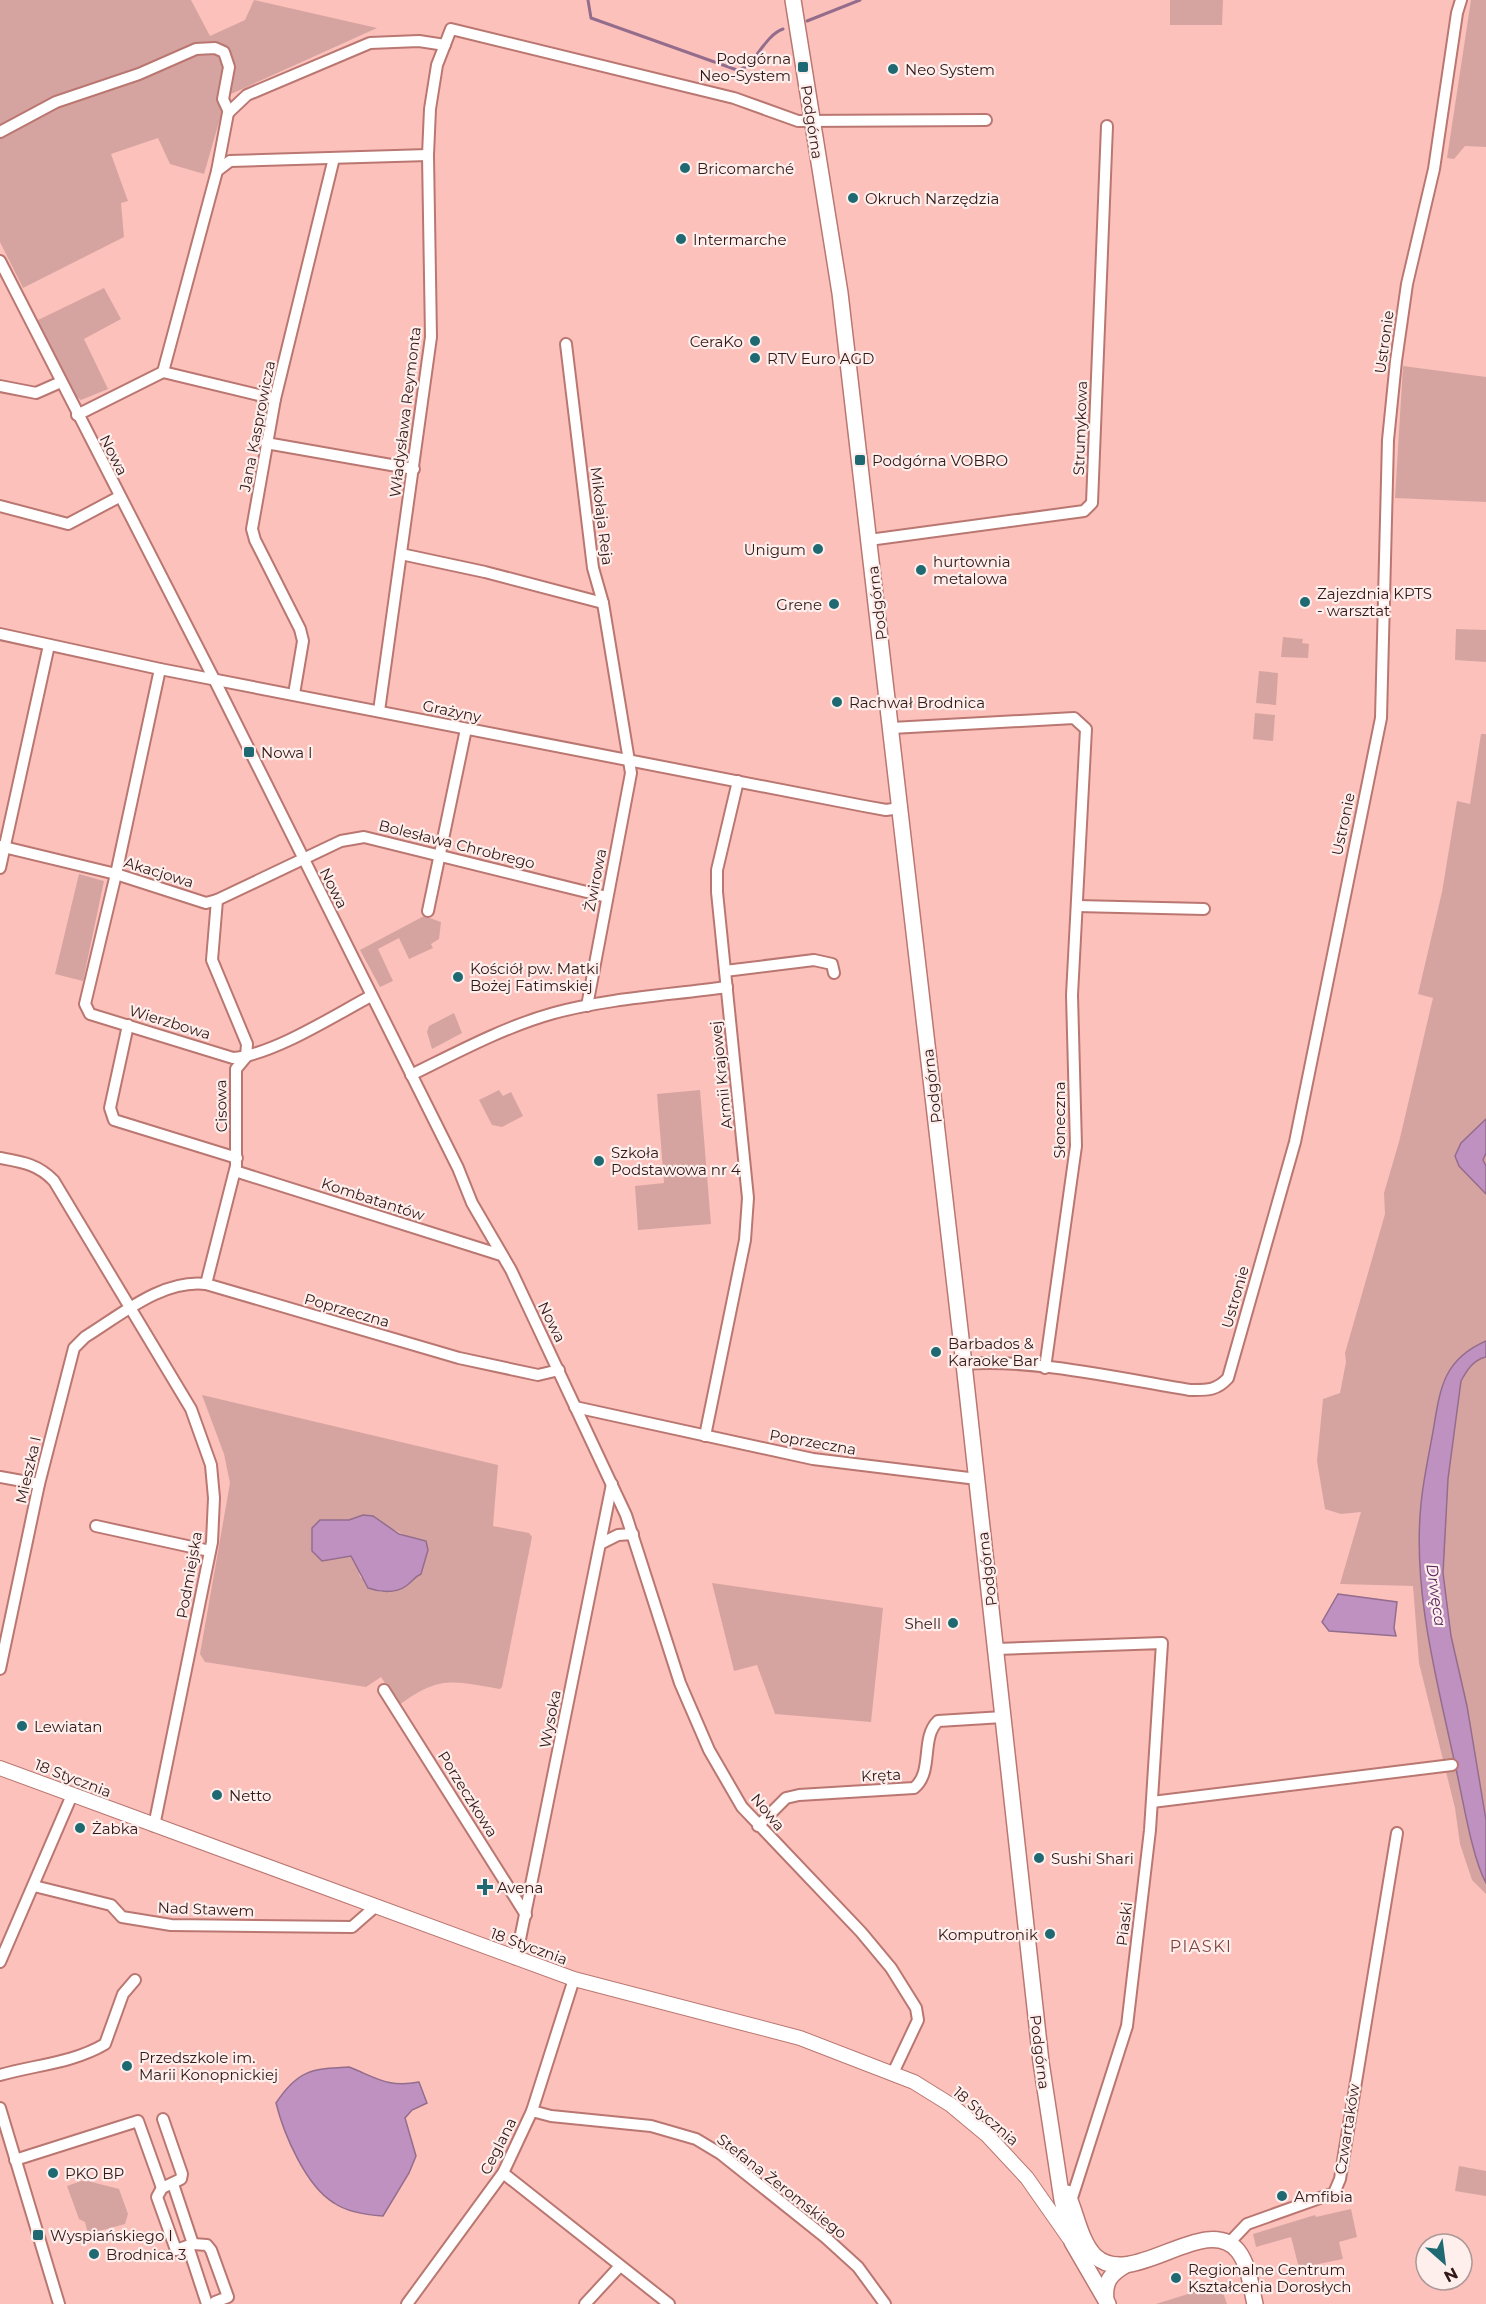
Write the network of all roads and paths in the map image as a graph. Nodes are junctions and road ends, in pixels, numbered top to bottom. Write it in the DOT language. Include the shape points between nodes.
graph roads {
  1 [pos="793,0"];
  2 [pos="1461,0"];
  3 [pos="445,45"];
  4 [pos="229,113"];
  5 [pos="812,120"];
  6 [pos="986,120"];
  7 [pos="1107,126"];
  8 [pos="0,132"];
  9 [pos="428,155"];
  10 [pos="334,158"];
  11 [pos="217,171"];
  12 [pos="0,261"];
  13 [pos="566,344"];
  14 [pos="163,372"];
  15 [pos="61,382"];
  16 [pos="0,387"];
  17 [pos="275,399"];
  18 [pos="77,416"];
  19 [pos="266,443"];
  20 [pos="414,469"];
  21 [pos="119,497"];
  22 [pos="0,506"];
  23 [pos="869,540"];
  24 [pos="401,554"];
  25 [pos="603,603"];
  26 [pos="0,634"];
  27 [pos="49,645"];
  28 [pos="160,669"];
  29 [pos="214,679"];
  30 [pos="294,694"];
  31 [pos="378,711"];
  32 [pos="892,728"];
  33 [pos="466,729"];
  34 [pos="630,761"];
  35 [pos="738,781"];
  36 [pos="900,808"];
  37 [pos="2,847"];
  38 [pos="441,854"];
  39 [pos="303,860"];
  40 [pos="0,868"];
  41 [pos="116,874"];
  42 [pos="607,897"];
  43 [pos="217,900"];
  44 [pos="1077,906"];
  45 [pos="1204,909"];
  46 [pos="428,911"];
  47 [pos="725,971"];
  48 [pos="834,974"];
  49 [pos="727,987"];
  50 [pos="371,996"];
  51 [pos="587,1006"];
  52 [pos="128,1025"];
  53 [pos="246,1057"];
  54 [pos="411,1075"];
  55 [pos="0,1158"];
  56 [pos="237,1158"];
  57 [pos="235,1171"];
  58 [pos="501,1255"];
  59 [pos="206,1284"];
  60 [pos="132,1308"];
  61 [pos="964,1364"];
  62 [pos="1045,1368"];
  63 [pos="559,1370"];
  64 [pos="576,1407"];
  65 [pos="705,1436"];
  66 [pos="0,1477"];
  67 [pos="977,1479"];
  68 [pos="39,1484"];
  69 [pos="612,1484"];
  70 [pos="96,1526"];
  71 [pos="633,1533"];
  72 [pos="600,1544"];
  73 [pos="210,1551"];
  74 [pos="5,1624"];
  75 [pos="996,1649"];
  76 [pos="0,1670"];
  77 [pos="384,1690"];
  78 [pos="1003,1717"];
  79 [pos="1452,1765"];
  80 [pos="0,1768"];
  81 [pos="72,1796"];
  82 [pos="1152,1802"];
  83 [pos="154,1826"];
  84 [pos="758,1826"];
  85 [pos="1397,1833"];
  86 [pos="34,1886"];
  87 [pos="376,1906"];
  88 [pos="526,1915"];
  89 [pos="516,1959"];
  90 [pos="0,1962"];
  91 [pos="574,1979"];
  92 [pos="135,1980"];
  93 [pos="894,2073"];
  94 [pos="0,2075"];
  95 [pos="0,2108"];
  96 [pos="532,2111"];
  97 [pos="163,2119"];
  98 [pos="15,2160"];
  99 [pos="503,2174"];
  100 [pos="1027,2178"];
  101 [pos="168,2186"];
  102 [pos="1069,2204"];
  103 [pos="1072,2242"];
  104 [pos="1229,2243"];
  105 [pos="190,2245"];
  106 [pos="1126,2265"];
  107 [pos="620,2266"];
  108 [pos="1107,2302"];
  109 [pos="212,2303"];
  110 [pos="59,2304"];
  111 [pos="407,2304"];
  112 [pos="585,2304"];
  113 [pos="669,2304"];
  114 [pos="885,2304"];
  115 [pos="1254,2304"];
  1 -- 5 [label="main road, Podgórna"];
  2 -- 62 [label="street, Ustronie" via="1434,168 1407,284 1396,360 1388,440 1380,718 1294,1142 1228,1378 1211,1390 1190,1390"];
  3 -- 4 [label="street" via="419,41 370,43 247,95"];
  3 -- 5 [label="street" via="451,29 734,98 783,118"];
  3 -- 9 [label="street, Władysława Reymonta" via="437,65"];
  4 -- 8 [label="street" via="223,99 229,67 224,52 196,48 139,74 56,102"];
  4 -- 11 [label="street"];
  5 -- 6 [label="street"];
  5 -- 23 [label="main road, Podgórna" via="840,293"];
  7 -- 23 [label="street, Strumykowa" via="1092,503 1084,511"];
  9 -- 10 [label="street"];
  9 -- 20 [label="street, Władysława Reymonta" via="431,337"];
  10 -- 11 [label="street" via="230,161"];
  10 -- 17 [label="street, Jana Kasprowicza"];
  11 -- 14 [label="street"];
  12 -- 15 [label="street, Nowa"];
  13 -- 25 [label="street, Mikołaja Reja" via="593,568"];
  14 -- 17 [label="street"];
  14 -- 18 [label="street"];
  15 -- 16 [label="street" via="36,393"];
  15 -- 18 [label="street, Nowa"];
  17 -- 19 [label="street, Jana Kasprowicza"];
  18 -- 21 [label="street, Nowa"];
  19 -- 20 [label="street"];
  19 -- 30 [label="street, Jana Kasprowicza" via="252,528 300,628 303,641"];
  20 -- 24 [label="street, Władysława Reymonta"];
  21 -- 22 [label="street" via="68,524"];
  21 -- 29 [label="street, Nowa"];
  23 -- 32 [label="main road, Podgórna"];
  24 -- 25 [label="street"];
  24 -- 31 [label="street, Władysława Reymonta"];
  25 -- 34 [label="street, Mikołaja Reja"];
  26 -- 27 [label="street, Grażyny"];
  27 -- 28 [label="street, Grażyny"];
  27 -- 37 [label="street"];
  28 -- 29 [label="street, Grażyny"];
  28 -- 41 [label="street, Wierzbowa"];
  29 -- 30 [label="street, Grażyny"];
  29 -- 39 [label="street, Nowa"];
  30 -- 31 [label="street, Grażyny"];
  31 -- 33 [label="street, Grażyny"];
  32 -- 36 [label="main road, Podgórna"];
  32 -- 44 [label="street, Słoneczna" via="1074,718 1086,729"];
  33 -- 34 [label="street, Grażyny"];
  33 -- 38 [label="street"];
  34 -- 35 [label="street, Grażyny"];
  34 -- 42 [label="street, Żwirowa"];
  35 -- 36 [label="street, Grażyny" via="886,810"];
  35 -- 47 [label="street, Armii Krajowej" via="717,870"];
  36 -- 61 [label="main road, Podgórna"];
  37 -- 40 [label="street"];
  37 -- 41 [label="street, Akacjowa"];
  38 -- 39 [label="street, Bolesława Chrobrego" via="364,837 341,841"];
  38 -- 42 [label="street, Bolesława Chrobrego"];
  38 -- 46 [label="street"];
  39 -- 43 [label="street"];
  39 -- 50 [label="street, Nowa"];
  41 -- 43 [label="street, Akacjowa" via="206,903"];
  41 -- 52 [label="street, Wierzbowa" via="85,1004 90,1014"];
  42 -- 51 [label="street, Żwirowa"];
  43 -- 53 [label="street, Cisowa" via="212,960 244,1034"];
  44 -- 45 [label="street"];
  44 -- 62 [label="street, Słoneczna" via="1072,995 1076,1146"];
  47 -- 48 [label="street" via="814,960 832,964"];
  47 -- 49 [label="street, Armii Krajowej"];
  49 -- 51 [label="street"];
  49 -- 65 [label="street, Armii Krajowej" via="748,1198 745,1240"];
  50 -- 53 [label="street"];
  50 -- 54 [label="street, Nowa"];
  51 -- 54 [label="street" via="493,1034"];
  52 -- 53 [label="street, Wierzbowa" via="233,1058"];
  52 -- 56 [label="street" via="110,1108 114,1120"];
  53 -- 56 [label="street, Cisowa" via="236,1069"];
  54 -- 58 [label="street, Nowa"];
  55 -- 60 [label="street, Podmiejska" via="31,1164 54,1181"];
  56 -- 57 [label="street, Cisowa"];
  57 -- 58 [label="street, Kombatantów"];
  57 -- 59 [label="street, Cisowa"];
  58 -- 63 [label="street, Nowa"];
  59 -- 60 [label="street, Poprzeczna" via="170,1286"];
  59 -- 63 [label="street, Poprzeczna" via="459,1358 538,1375"];
  60 -- 68 [label="street, Mieszka I" via="74,1348"];
  60 -- 73 [label="street, Podmiejska" via="191,1409 204,1440 214,1498"];
  61 -- 62 [label="street, Ustronie" via="987,1362"];
  61 -- 67 [label="main road, Podgórna"];
  63 -- 64 [label="street, Nowa"];
  64 -- 65 [label="street, Poprzeczna"];
  64 -- 69 [label="street, Nowa"];
  65 -- 67 [label="street, Poprzeczna" via="813,1460"];
  66 -- 68 [label="street"];
  67 -- 75 [label="main road, Podgórna"];
  68 -- 74 [label="street, Mieszka I"];
  69 -- 71 [label="street, Nowa"];
  69 -- 72 [label="street, Wysoka"];
  70 -- 73 [label="street"];
  71 -- 72 [label="street"];
  71 -- 84 [label="street, Nowa" via="693,1719 742,1807"];
  72 -- 88 [label="street, Wysoka"];
  73 -- 83 [label="street, Podmiejska"];
  74 -- 76 [label="street, Mieszka I"];
  75 -- 78 [label="main road, Podgórna"];
  75 -- 82 [label="street, Piaski" via="1162,1643"];
  77 -- 88 [label="street, Porzeczkowa"];
  78 -- 84 [label="street, Kręta" via="938,1721 931,1729 921,1781 914,1788 786,1798"];
  78 -- 102 [label="main road, Podgórna" via="1041,2062 1058,2174"];
  79 -- 82 [label="street"];
  80 -- 81 [label="street, 18 Stycznia"];
  81 -- 83 [label="street, 18 Stycznia"];
  81 -- 86 [label="street"];
  82 -- 102 [label="street, Piaski" via="1127,2026"];
  83 -- 87 [label="street, 18 Stycznia"];
  84 -- 93 [label="street, Nowa" via="861,1932 913,2002 918,2020"];
  85 -- 104 [label="street, Czwartaków" via="1340,2179 1334,2193 1247,2224"];
  86 -- 87 [label="street, Nad Stawem" via="111,1905 122,1917 171,1925 352,1927"];
  86 -- 90 [label="street"];
  87 -- 89 [label="street, 18 Stycznia"];
  88 -- 89 [label="street, Wysoka"];
  89 -- 91 [label="street, 18 Stycznia"];
  91 -- 93 [label="street, 18 Stycznia" via="800,2038"];
  91 -- 96 [label="street, Ceglana"];
  92 -- 94 [label="street" via="123,1994 105,2044 68,2060"];
  93 -- 100 [label="street, 18 Stycznia" via="964,2116"];
  95 -- 98 [label="street"];
  96 -- 99 [label="street, Ceglana"];
  96 -- 114 [label="street, Stefana Żeromskiego" via="651,2126 696,2139 721,2154 825,2237 858,2267"];
  97 -- 101 [label="street" via="181,2169 181,2179"];
  98 -- 101 [label="street" via="138,2121"];
  98 -- 110 [label="street"];
  99 -- 107 [label="street"];
  99 -- 111 [label="street, Ceglana"];
  100 -- 102 [label="street, 18 Stycznia"];
  100 -- 103 [label="street, 18 Stycznia"];
  101 -- 105 [label="street"];
  101 -- 105 [label="street" via="157,2197 176,2250"];
  102 -- 103 [label="main road"];
  102 -- 106 [label="main road" via="1095,2256 1106,2263"];
  103 -- 108 [label="main road"];
  104 -- 106 [label="main road" via="1207,2240"];
  104 -- 115 [label="main road" via="1242,2259"];
  105 -- 109 [label="street"];
  105 -- 109 [label="street" via="207,2245 212,2250 228,2297"];
  106 -- 108 [label="main road" via="1108,2280"];
  107 -- 112 [label="street"];
  107 -- 113 [label="street"];
}
